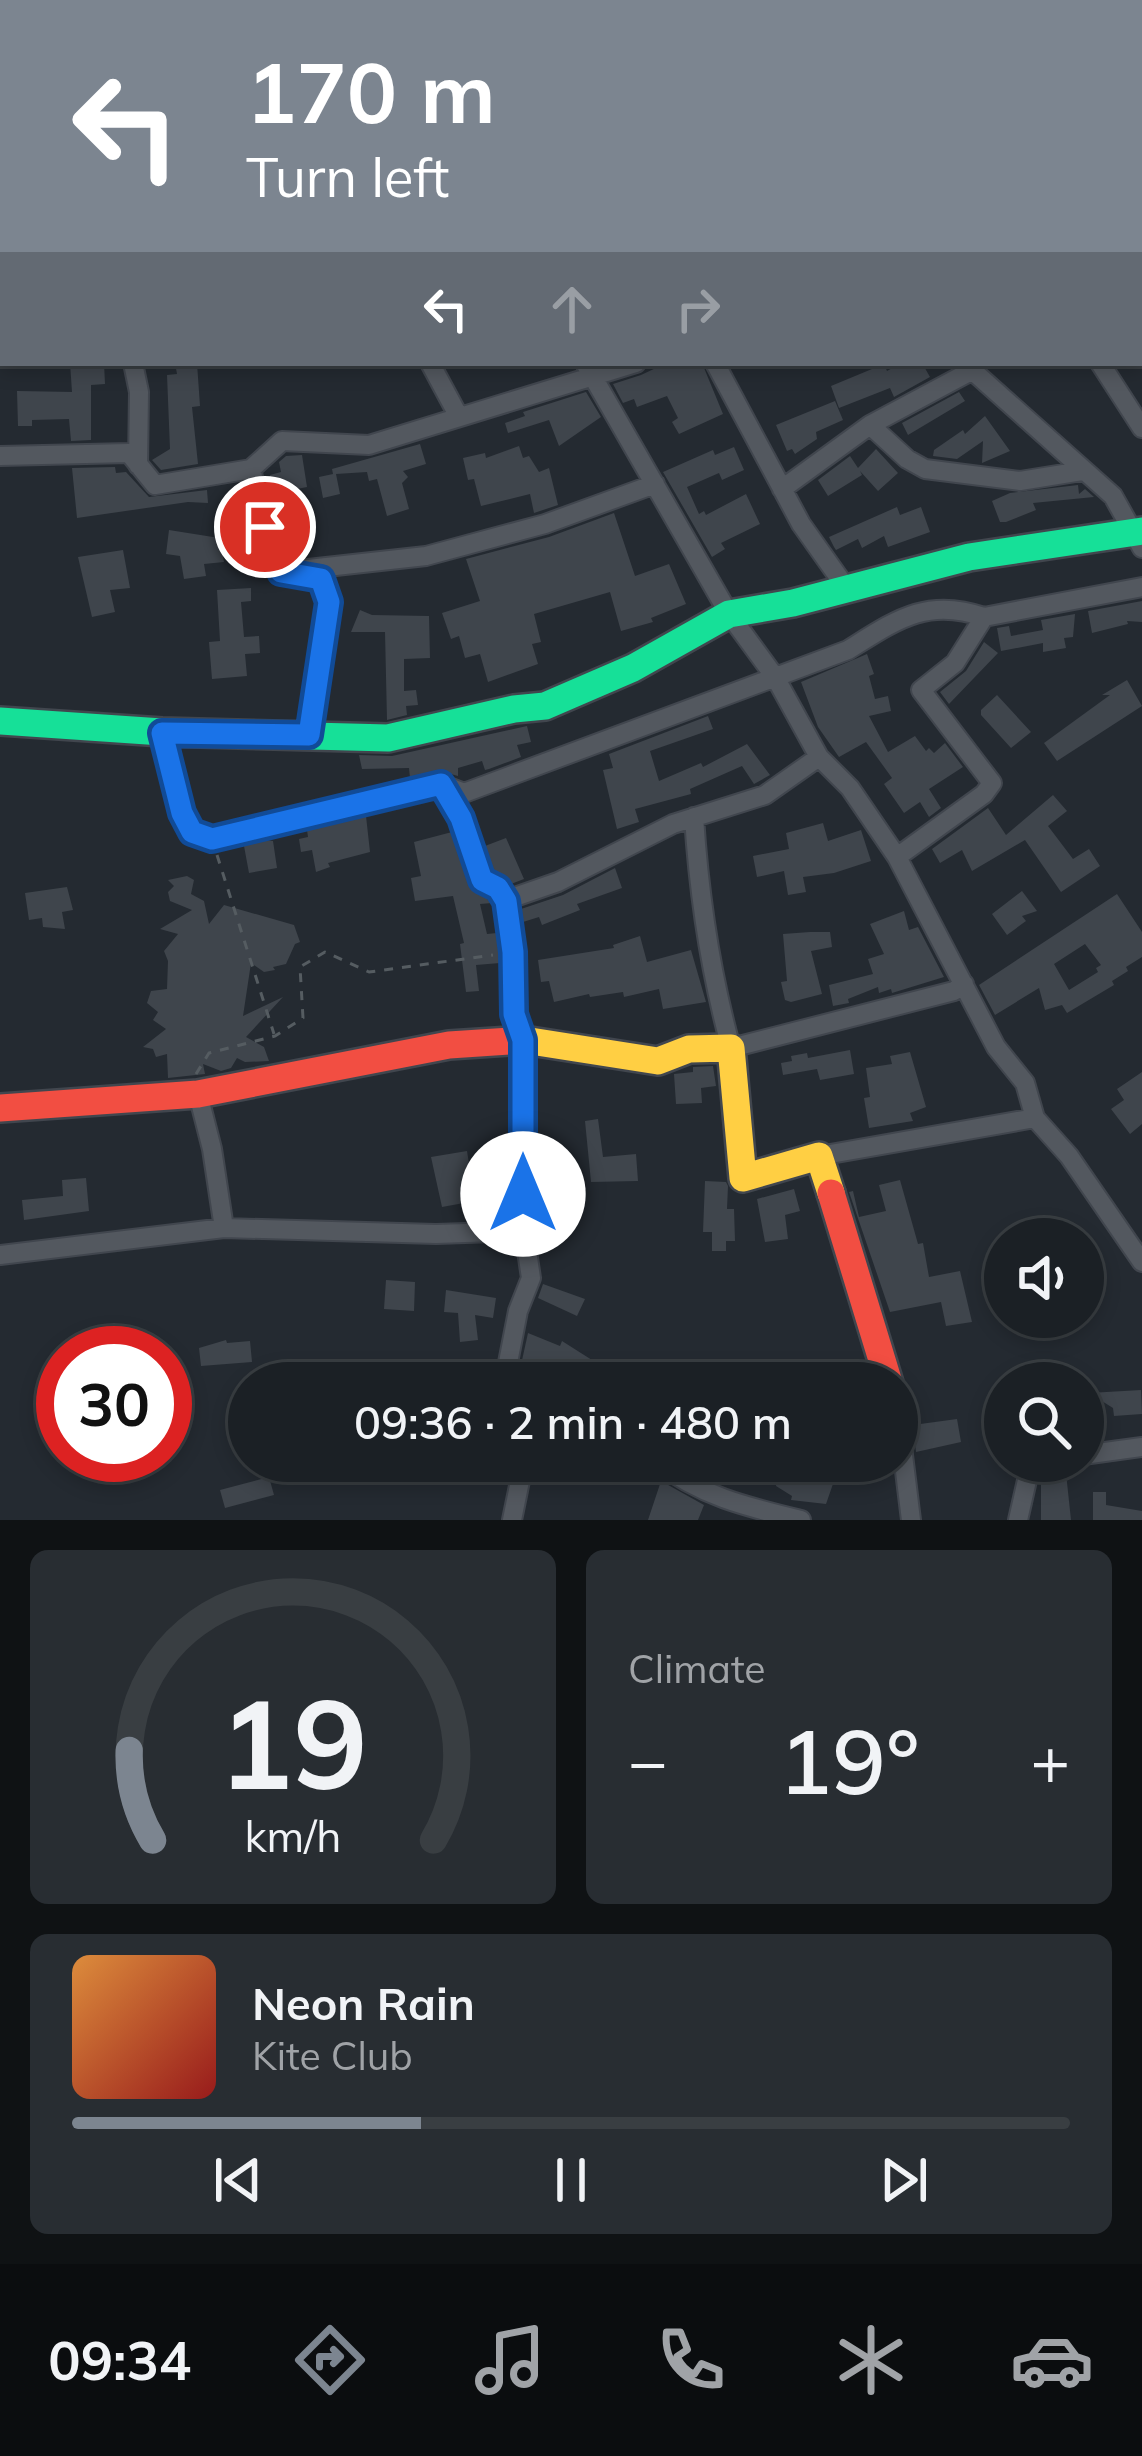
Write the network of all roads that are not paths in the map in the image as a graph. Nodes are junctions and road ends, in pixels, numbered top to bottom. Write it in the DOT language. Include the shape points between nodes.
graph roads {
  1 [pos="134,366"];
  2 [pos="432,366"];
  3 [pos="717,366"];
  4 [pos="1102,366"];
  5 [pos="967,367"];
  6 [pos="589,369"];
  7 [pos="503,402"];
  8 [pos="459,417"];
  9 [pos="513,422"];
  10 [pos="870,425"];
  11 [pos="1142,428"];
  12 [pos="0,456"];
  13 [pos="138,465"];
  14 [pos="251,469"];
  15 [pos="1082,471"];
  16 [pos="655,484"];
  17 [pos="782,489"];
  18 [pos="1140,538"];
  19 [pos="281,572"];
  20 [pos="1142,587"];
  21 [pos="848,589"];
  22 [pos="729,614"];
  23 [pos="984,617"];
  24 [pos="775,676"];
  25 [pos="0,721"];
  26 [pos="162,733"];
  27 [pos="309,735"];
  28 [pos="819,757"];
  29 [pos="441,784"];
  30 [pos="694,817"];
  31 [pos="898,857"];
  32 [pos="506,901"];
  33 [pos="964,984"];
  34 [pos="523,1040"];
  35 [pos="731,1048"];
  36 [pos="198,1094"];
  37 [pos="0,1108"];
  38 [pos="1035,1118"];
  39 [pos="819,1156"];
  40 [pos="224,1228"];
  41 [pos="524,1232"];
  42 [pos="0,1255"];
  43 [pos="1142,1262"];
  44 [pos="514,1362"];
  45 [pos="883,1362"];
  46 [pos="1142,1447"];
  47 [pos="1104,1452"];
  48 [pos="520,1482"];
  49 [pos="682,1482"];
  50 [pos="906,1482"];
  51 [pos="1027,1482"];
  52 [pos="512,1520"];
  53 [pos="801,1520"];
  54 [pos="911,1520"];
  55 [pos="1018,1520"];
  1 -- 13 [label="street"];
  2 -- 8 [label="street"];
  3 -- 17 [label="street"];
  4 -- 11 [label="street"];
  5 -- 10 [label="street"];
  5 -- 15 [label="street"];
  6 -- 7 [label="street"];
  6 -- 16 [label="street"];
  7 -- 8 [label="street"];
  7 -- 9 [label="street"];
  8 -- 14 [label="street" via="369,445 282,441"];
  10 -- 15 [label="street" via="925,469 1020,481"];
  10 -- 17 [label="street"];
  12 -- 13 [label="street" via="128,453"];
  13 -- 14 [label="street" via="154,485"];
  14 -- 19 [label="street"];
  15 -- 18 [label="street" via="1113,496"];
  16 -- 19 [label="street" via="426,556"];
  16 -- 22 [label="street"];
  17 -- 21 [label="street"];
  18 -- 21 [label="street" via="969,557"];
  19 -- 27 [label="street" via="321,579 329,602"];
  20 -- 23 [label="street"];
  21 -- 22 [label="street"];
  22 -- 24 [label="street"];
  22 -- 27 [label="street" via="545,706 388,738"];
  23 -- 24 [label="street" via="956,607 901,618 848,650"];
  23 -- 31 [label="street" via="955,663 921,690 992,784"];
  24 -- 28 [label="street"];
  24 -- 29 [label="street" via="464,793"];
  25 -- 26 [label="street"];
  26 -- 27 [label="street"];
  26 -- 29 [label="street" via="182,813 192,832 212,839"];
  28 -- 30 [label="street" via="765,795"];
  28 -- 31 [label="street"];
  29 -- 32 [label="street" via="482,880"];
  30 -- 32 [label="street"];
  30 -- 35 [label="street" via="699,896"];
  31 -- 33 [label="street"];
  32 -- 34 [label="street"];
  33 -- 35 [label="street"];
  33 -- 38 [label="street" via="1025,1084"];
  34 -- 35 [label="street" via="658,1061 689,1049"];
  34 -- 36 [label="street" via="449,1045"];
  34 -- 41 [label="street"];
  35 -- 39 [label="street" via="743,1178"];
  36 -- 37 [label="street"];
  36 -- 40 [label="street"];
  38 -- 39 [label="street"];
  38 -- 43 [label="street"];
  39 -- 45 [label="street"];
  40 -- 41 [label="street"];
  40 -- 42 [label="street"];
  41 -- 44 [label="street" via="531,1278 518,1311"];
  46 -- 47 [label="street"];
  48 -- 52 [label="street"];
  49 -- 53 [label="street"];
  50 -- 54 [label="street"];
  51 -- 55 [label="street"];
}
